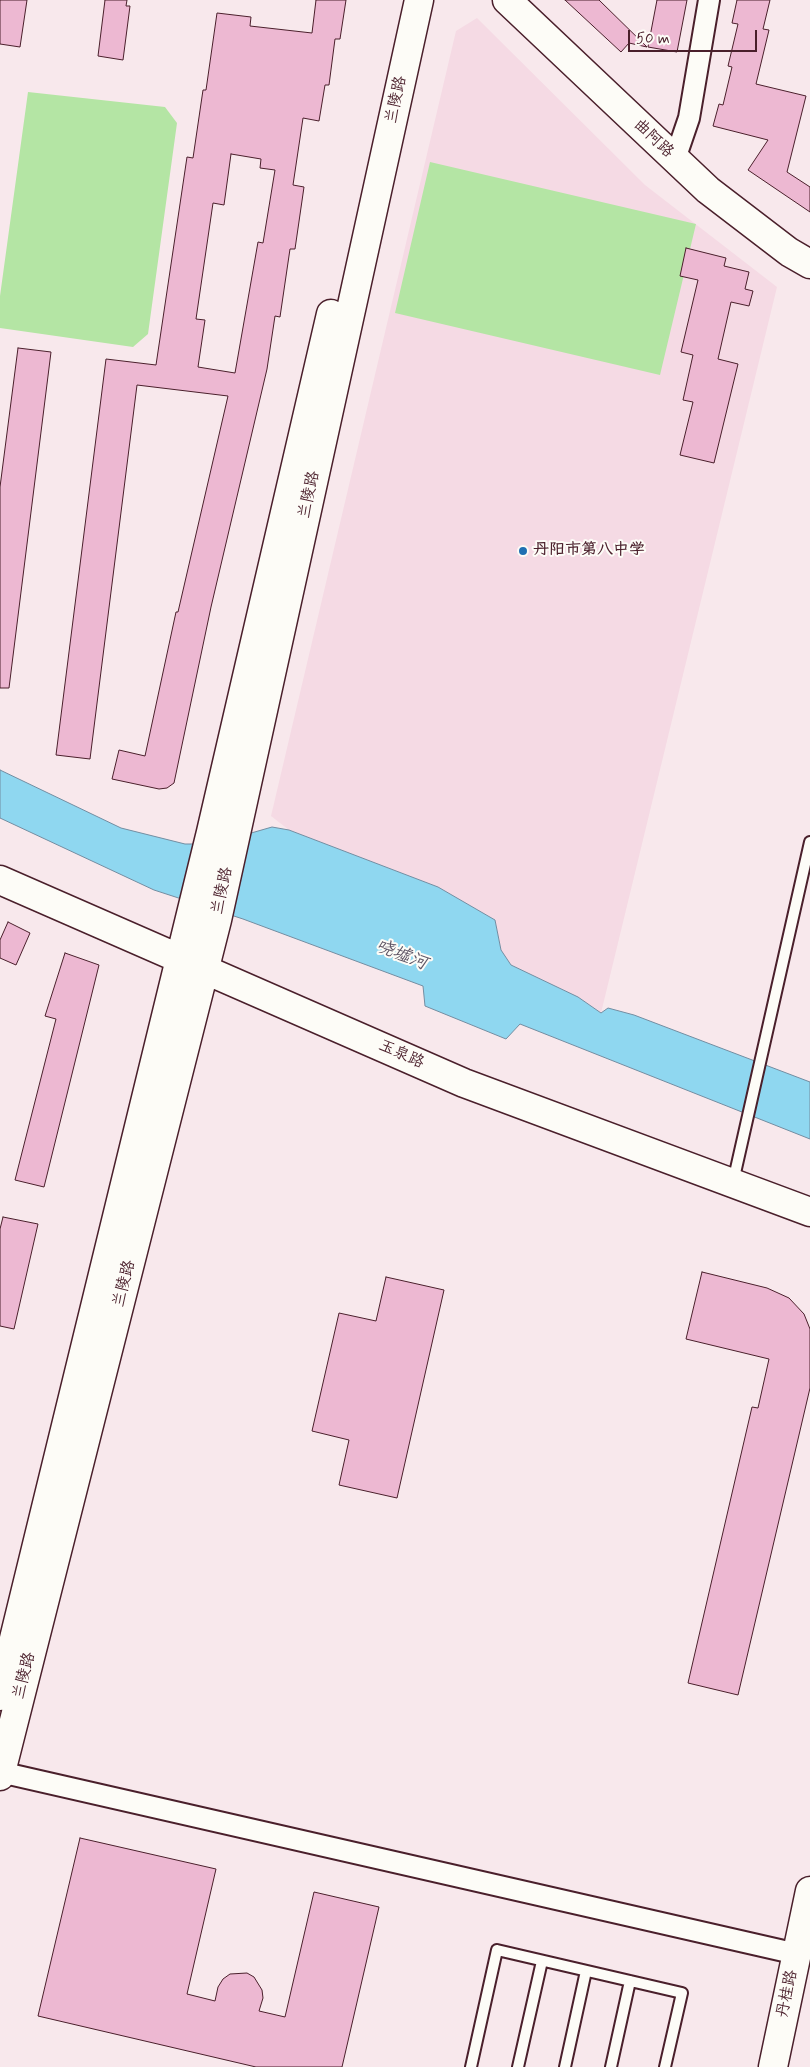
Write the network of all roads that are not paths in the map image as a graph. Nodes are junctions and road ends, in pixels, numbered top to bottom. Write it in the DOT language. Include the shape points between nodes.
graph roads {
  1 [pos="404,0"];
  2 [pos="419,0"];
  3 [pos="507,0"];
  4 [pos="709,0"];
  5 [pos="675,159"];
  6 [pos="810,264"];
  7 [pos="223,830"];
  8 [pos="810,842"];
  9 [pos="0,880"];
  10 [pos="193,964"];
  11 [pos="733,1182"];
  12 [pos="810,1212"];
  13 [pos="0,1696"];
  14 [pos="0,1773"];
  15 [pos="810,1891"];
  16 [pos="797,1954"];
  17 [pos="542,1961"];
  18 [pos="586,1971"];
  19 [pos="630,1981"];
  20 [pos="471,2067"];
  21 [pos="518,2067"];
  22 [pos="565,2067"];
  23 [pos="611,2067"];
  24 [pos="666,2067"];
  25 [pos="773,2067"];
  1 -- 7 [label="street, 兰陵路"];
  2 -- 7 [label="street, 兰陵路"];
  3 -- 5 [label="street, 曲阿路"];
  4 -- 5 [label="street" via="689,118"];
  5 -- 6 [label="street, 曲阿路" via="708,190 789,252"];
  7 -- 10 [label="street, 兰陵路"];
  8 -- 11 [label="lane"];
  9 -- 10 [label="street, 玉泉路"];
  10 -- 11 [label="street, 玉泉路" via="464,1083"];
  10 -- 13 [label="street, 兰陵路"];
  10 -- 14 [label="street, 兰陵路"];
  11 -- 12 [label="street, 玉泉路"];
  14 -- 16 [label="street"];
  15 -- 16 [label="street, 丹桂路"];
  16 -- 25 [label="street, 丹桂路"];
  17 -- 18 [label="lane"];
  17 -- 20 [label="lane" via="497,1950"];
  17 -- 21 [label="lane"];
  18 -- 19 [label="lane"];
  18 -- 22 [label="lane"];
  19 -- 23 [label="lane"];
  19 -- 24 [label="lane" via="682,1993"];
}
